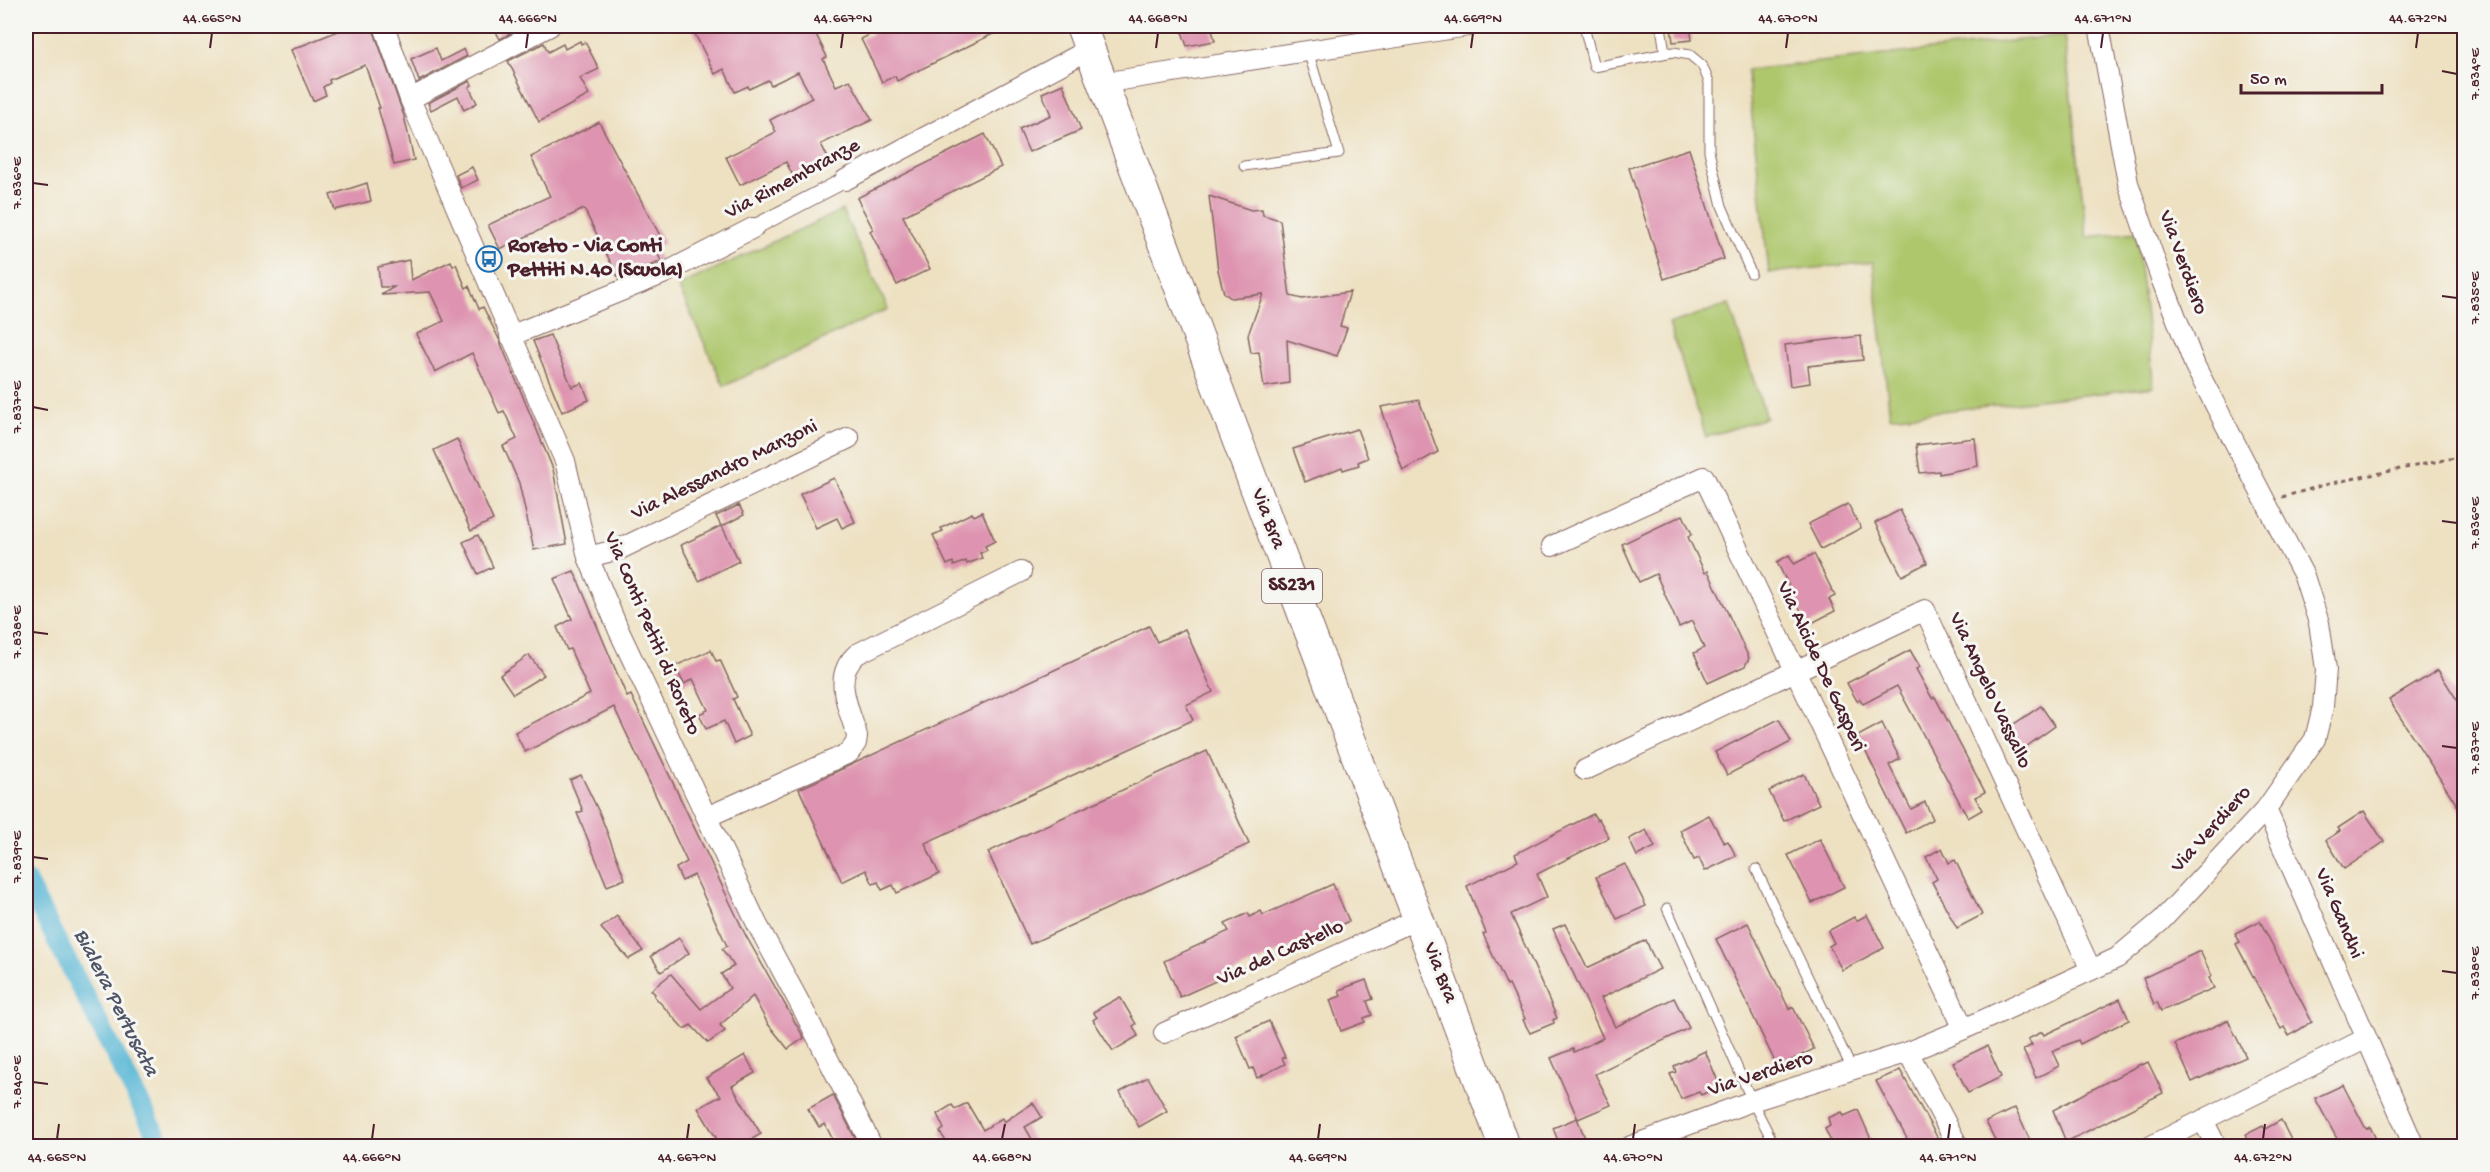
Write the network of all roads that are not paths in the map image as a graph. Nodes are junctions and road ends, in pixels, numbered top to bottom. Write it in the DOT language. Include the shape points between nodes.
graph roads {
  1 [pos="384,26"];
  2 [pos="550,26"];
  3 [pos="1468,26"];
  4 [pos="1584,26"];
  5 [pos="1661,26"];
  6 [pos="2099,26"];
  7 [pos="1086,37"];
  8 [pos="1308,51"];
  9 [pos="1665,53"];
  10 [pos="1102,83"];
  11 [pos="410,99"];
  12 [pos="1244,166"];
  13 [pos="845,180"];
  14 [pos="753,228"];
  15 [pos="1751,273"];
  16 [pos="510,336"];
  17 [pos="849,438"];
  18 [pos="1552,546"];
  19 [pos="588,557"];
  20 [pos="1021,572"];
  21 [pos="1795,670"];
  22 [pos="1585,770"];
  23 [pos="2266,809"];
  24 [pos="707,817"];
  25 [pos="1756,869"];
  26 [pos="1667,908"];
  27 [pos="1418,919"];
  28 [pos="2091,970"];
  29 [pos="1964,1029"];
  30 [pos="1164,1033"];
  31 [pos="2365,1039"];
  32 [pos="1908,1052"];
  33 [pos="1853,1071"];
  34 [pos="1752,1101"];
  35 [pos="2203,1120"];
  36 [pos="872,1146"];
  37 [pos="1504,1146"];
  38 [pos="1631,1146"];
  39 [pos="1775,1146"];
  40 [pos="1958,1146"];
  41 [pos="2151,1146"];
  42 [pos="2216,1146"];
  43 [pos="2414,1146"];
  1 -- 11 [label="street, Via Conti Petiti di Roreto"];
  2 -- 11 [label="street"];
  3 -- 8 [label="street"];
  4 -- 9 [label="lane" via="1594,67"];
  5 -- 9 [label="lane"];
  6 -- 23 [label="street, Via Verdiero" via="2128,183 2139,216 2195,366 2304,576 2319,623 2326,669 2315,739"];
  7 -- 10 [label="main road, Via Bra / SS231"];
  7 -- 13 [label="street, Via Rimembranze"];
  8 -- 10 [label="street"];
  8 -- 12 [label="lane" via="1339,153"];
  9 -- 15 [label="lane" via="1690,55 1707,75 1708,151 1722,206"];
  10 -- 27 [label="main road, Via Bra / SS231"];
  11 -- 16 [label="street, Via Conti Petiti di Roreto"];
  13 -- 14 [label="street, Via Rimembranze"];
  14 -- 16 [label="street, Via Rimembranze" via="665,273"];
  16 -- 19 [label="street, Via Conti Petiti di Roreto" via="565,461"];
  17 -- 19 [label="street, Via Alessandro Manzoni" via="620,549"];
  18 -- 21 [label="street, Via Alcide De Gasperi" via="1704,477"];
  19 -- 24 [label="street, Via Conti Petiti di Roreto"];
  20 -- 24 [label="street" via="847,662 842,684 857,736 849,753"];
  21 -- 22 [label="street, Via Angelo Vassallo"];
  21 -- 28 [label="street, Via Angelo Vassallo" via="1925,610"];
  21 -- 29 [label="street, Via Alcide De Gasperi"];
  23 -- 28 [label="street, Via Verdiero" via="2161,921 2117,958"];
  23 -- 31 [label="street, Via Gandhi"];
  24 -- 36 [label="street, Via Conti Petiti di Roreto" via="757,924"];
  25 -- 33 [label="lane"];
  26 -- 34 [label="lane"];
  27 -- 30 [label="street, Via del Castello"];
  27 -- 37 [label="main road, Via Bra / SS231"];
  28 -- 29 [label="street, Via Verdiero"];
  29 -- 32 [label="street, Via Verdiero"];
  31 -- 35 [label="street"];
  31 -- 43 [label="street, Via Gandhi"];
  32 -- 33 [label="street, Via Verdiero"];
  32 -- 40 [label="street"];
  33 -- 34 [label="street, Via Verdiero"];
  34 -- 38 [label="street, Via Verdiero"];
  34 -- 39 [label="lane"];
  35 -- 41 [label="street"];
  35 -- 42 [label="street"];
}
